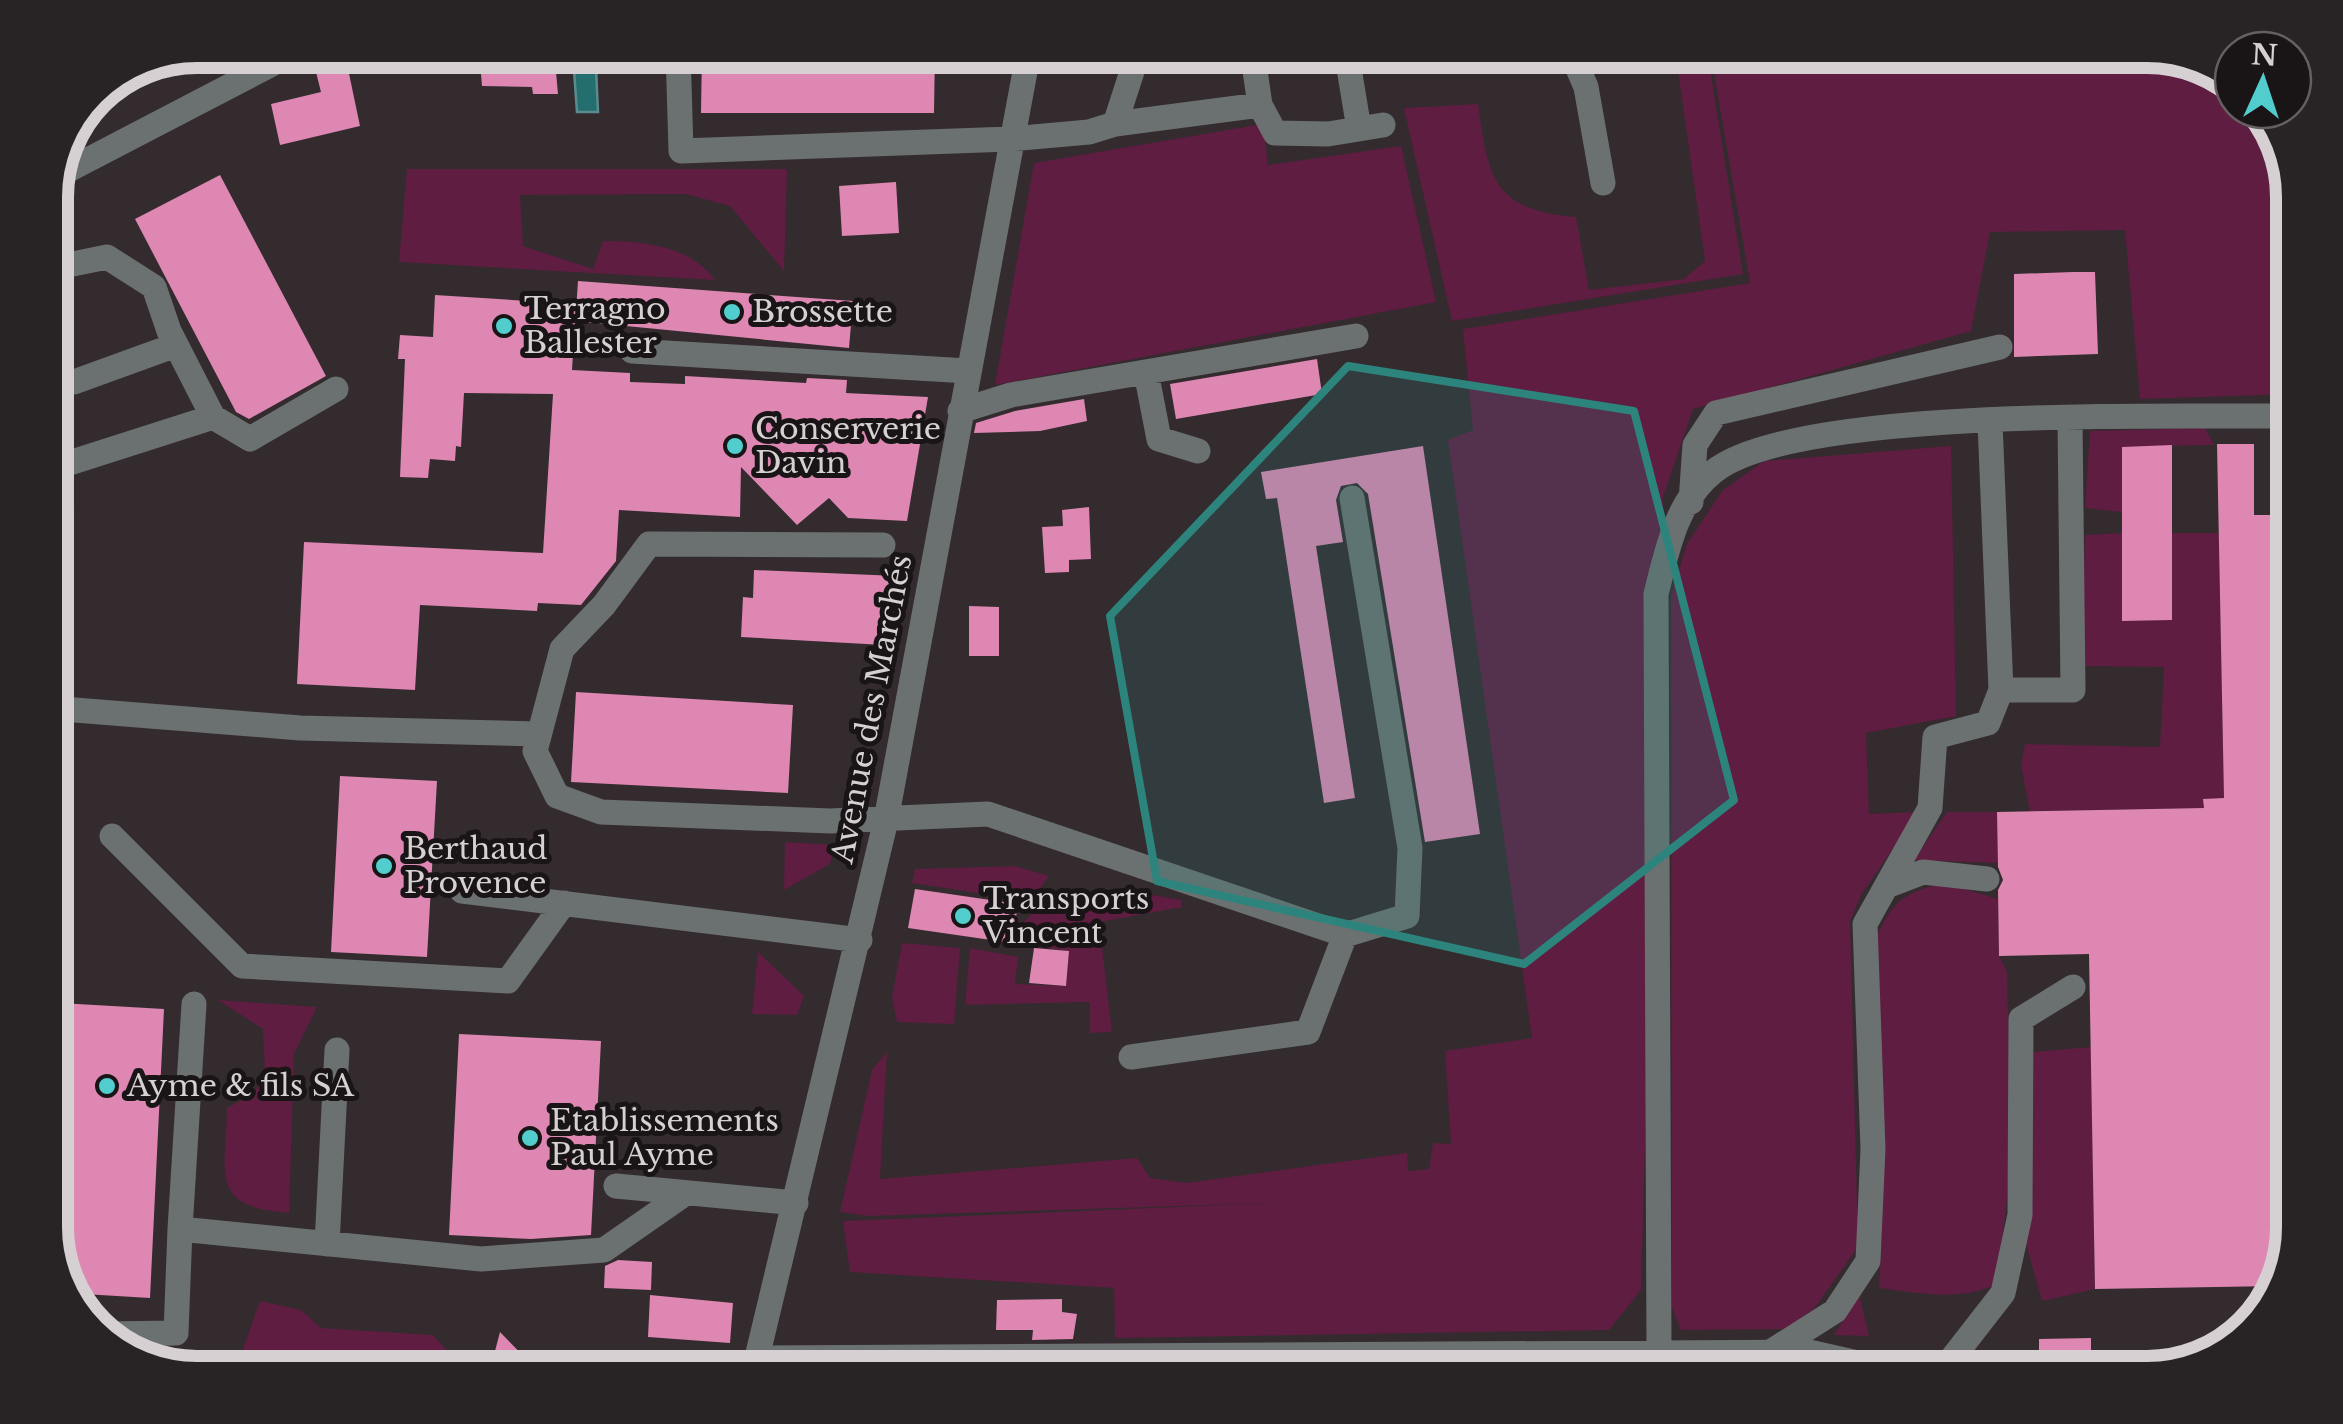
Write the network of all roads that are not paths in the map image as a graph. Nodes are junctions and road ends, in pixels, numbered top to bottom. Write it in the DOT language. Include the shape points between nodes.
graph roads {
  1 [pos="265,68"];
  2 [pos="679,68"];
  3 [pos="1025,68"];
  4 [pos="1133,68"];
  5 [pos="1255,68"];
  6 [pos="1352,68"];
  7 [pos="1578,68"];
  8 [pos="1260,105"];
  9 [pos="1115,124"];
  10 [pos="1010,139"];
  11 [pos="71,170"];
  12 [pos="1603,183"];
  13 [pos="68,265"];
  14 [pos="1356,336"];
  15 [pos="176,345"];
  16 [pos="2000,347"];
  17 [pos="632,351"];
  18 [pos="968,371"];
  19 [pos="1146,372"];
  20 [pos="68,382"];
  21 [pos="336,389"];
  22 [pos="960,411"];
  23 [pos="2275,416"];
  24 [pos="214,417"];
  25 [pos="2070,419"];
  26 [pos="1990,422"];
  27 [pos="1198,451"];
  28 [pos="68,463"];
  29 [pos="1352,498"];
  30 [pos="1690,502"];
  31 [pos="883,545"];
  32 [pos="2002,690"];
  33 [pos="68,709"];
  34 [pos="538,734"];
  35 [pos="886,820"];
  36 [pos="112,836"];
  37 [pos="1987,880"];
  38 [pos="1889,885"];
  39 [pos="462,891"];
  40 [pos="564,903"];
  41 [pos="1345,935"];
  42 [pos="860,940"];
  43 [pos="2074,987"];
  44 [pos="194,1004"];
  45 [pos="337,1050"];
  46 [pos="1131,1058"];
  47 [pos="616,1186"];
  48 [pos="686,1192"];
  49 [pos="796,1202"];
  50 [pos="180,1230"];
  51 [pos="327,1244"];
  52 [pos="124,1334"];
  53 [pos="1659,1352"];
  54 [pos="1772,1352"];
  55 [pos="758,1356"];
  56 [pos="1401,1356"];
  57 [pos="1827,1356"];
  58 [pos="1954,1356"];
  1 -- 11 [label="street"];
  2 -- 10 [label="street" via="681,151"];
  3 -- 10 [label="street, Avenue des Marchés"];
  4 -- 9 [label="street"];
  5 -- 8 [label="street"];
  6 -- 8 [label="street" via="1371,127 1275,133"];
  7 -- 12 [label="street"];
  8 -- 9 [label="street"];
  9 -- 10 [label="street"];
  10 -- 18 [label="street, Avenue des Marchés"];
  13 -- 15 [label="street" via="108,257 154,287"];
  14 -- 19 [label="street"];
  15 -- 20 [label="street"];
  15 -- 24 [label="street"];
  16 -- 30 [label="street" via="1716,413 1695,445"];
  17 -- 18 [label="street"];
  18 -- 22 [label="street, Avenue des Marchés"];
  19 -- 22 [label="street" via="1011,395"];
  19 -- 27 [label="street" via="1159,440"];
  21 -- 24 [label="street" via="250,439"];
  22 -- 35 [label="street, Avenue des Marchés"];
  23 -- 25 [label="street"];
  24 -- 28 [label="street"];
  25 -- 26 [label="street"];
  25 -- 32 [label="street" via="2073,690"];
  26 -- 30 [label="street" via="1846,431 1754,448 1712,472"];
  26 -- 32 [label="street"];
  29 -- 41 [label="street" via="1410,848 1407,916"];
  30 -- 53 [label="street" via="1672,528 1656,594"];
  31 -- 34 [label="street" via="649,544 562,650"];
  32 -- 38 [label="street" via="1988,723 1935,737 1930,808"];
  33 -- 34 [label="street" via="300,728"];
  34 -- 35 [label="street" via="535,750 556,796 602,812"];
  35 -- 41 [label="street" via="988,814"];
  35 -- 42 [label="street, Avenue des Marchés"];
  36 -- 40 [label="street" via="242,966 508,981"];
  37 -- 38 [label="street" via="1923,872"];
  38 -- 54 [label="street" via="1865,924 1873,1148 1868,1261 1835,1311"];
  39 -- 40 [label="street"];
  40 -- 42 [label="street"];
  41 -- 46 [label="street" via="1308,1032"];
  42 -- 49 [label="street, Avenue des Marchés"];
  43 -- 58 [label="street" via="2021,1019 2020,1216 2004,1293"];
  44 -- 50 [label="street"];
  45 -- 51 [label="street"];
  47 -- 48 [label="street"];
  48 -- 49 [label="street"];
  48 -- 51 [label="street" via="604,1250 481,1259"];
  49 -- 55 [label="street, Avenue des Marchés"];
  50 -- 51 [label="street"];
  50 -- 52 [label="street" via="176,1333"];
  53 -- 54 [label="street"];
  53 -- 56 [label="street"];
  54 -- 57 [label="street"];
}
